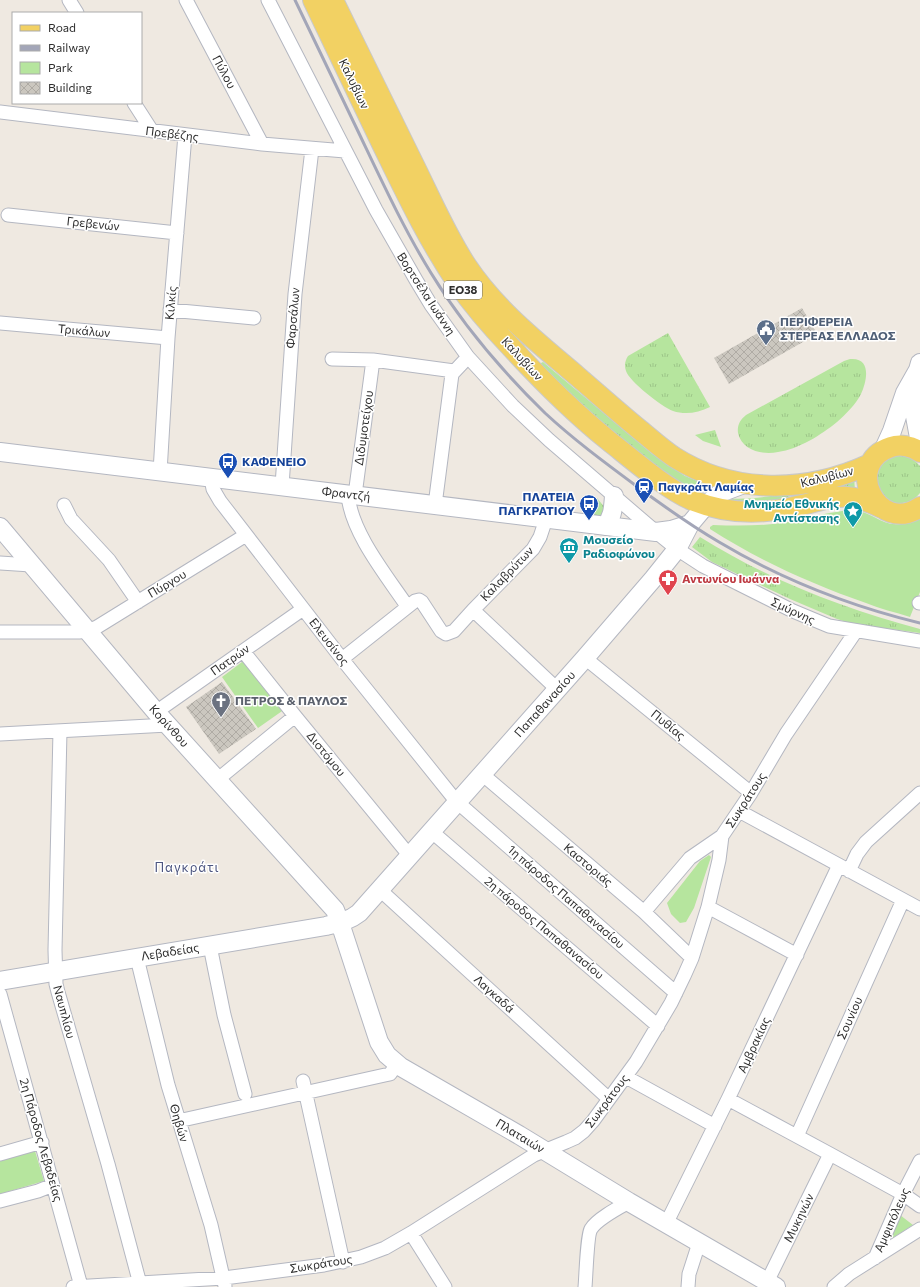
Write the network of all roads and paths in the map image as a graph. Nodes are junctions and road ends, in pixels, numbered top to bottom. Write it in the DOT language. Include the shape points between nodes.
graph roads {
  1 [pos="69,0"];
  2 [pos="186,0"];
  3 [pos="268,0"];
  4 [pos="313,0"];
  5 [pos="333,0"];
  6 [pos="76,12"];
  7 [pos="135,104"];
  8 [pos="0,112"];
  9 [pos="152,131"];
  10 [pos="185,135"];
  11 [pos="262,144"];
  12 [pos="312,149"];
  13 [pos="345,151"];
  14 [pos="8,215"];
  15 [pos="177,233"];
  16 [pos="170,310"];
  17 [pos="254,318"];
  18 [pos="0,323"];
  19 [pos="168,338"];
  20 [pos="468,357"];
  21 [pos="332,359"];
  22 [pos="373,360"];
  23 [pos="919,366"];
  24 [pos="454,371"];
  25 [pos="920,443"];
  26 [pos="0,452"];
  27 [pos="920,452"];
  28 [pos="876,457"];
  29 [pos="160,472"];
  30 [pos="211,478"];
  31 [pos="744,484"];
  32 [pos="282,486"];
  33 [pos="352,495"];
  34 [pos="614,496"];
  35 [pos="64,505"];
  36 [pos="436,505"];
  37 [pos="706,505"];
  38 [pos="920,507"];
  39 [pos="882,508"];
  40 [pos="546,519"];
  41 [pos="690,524"];
  42 [pos="605,526"];
  43 [pos="0,527"];
  44 [pos="656,532"];
  45 [pos="246,535"];
  46 [pos="677,549"];
  47 [pos="0,563"];
  48 [pos="31,565"];
  49 [pos="138,602"];
  50 [pos="407,606"];
  51 [pos="303,609"];
  52 [pos="473,610"];
  53 [pos="87,631"];
  54 [pos="856,631"];
  55 [pos="0,632"];
  56 [pos="920,641"];
  57 [pos="243,651"];
  58 [pos="585,658"];
  59 [pos="342,659"];
  60 [pos="557,689"];
  61 [pos="156,712"];
  62 [pos="295,716"];
  63 [pos="168,725"];
  64 [pos="60,731"];
  65 [pos="0,734"];
  66 [pos="482,774"];
  67 [pos="216,780"];
  68 [pos="751,793"];
  69 [pos="920,793"];
  70 [pos="456,801"];
  71 [pos="739,812"];
  72 [pos="431,831"];
  73 [pos="722,836"];
  74 [pos="409,855"];
  75 [pos="844,868"];
  76 [pos="379,889"];
  77 [pos="903,900"];
  78 [pos="708,907"];
  79 [pos="920,909"];
  80 [pos="644,912"];
  81 [pos="340,923"];
  82 [pos="210,946"];
  83 [pos="797,955"];
  84 [pos="137,958"];
  85 [pos="692,958"];
  86 [pos="55,972"];
  87 [pos="0,981"];
  88 [pos="676,993"];
  89 [pos="0,994"];
  90 [pos="658,1026"];
  91 [pos="397,1064"];
  92 [pos="626,1077"];
  93 [pos="304,1087"];
  94 [pos="245,1094"];
  95 [pos="609,1099"];
  96 [pos="728,1099"];
  97 [pos="178,1121"];
  98 [pos="715,1126"];
  99 [pos="797,1136"];
  100 [pos="42,1142"];
  101 [pos="544,1150"];
  102 [pos="0,1154"];
  103 [pos="830,1154"];
  104 [pos="920,1161"];
  105 [pos="53,1185"];
  106 [pos="903,1194"];
  107 [pos="0,1201"];
  108 [pos="628,1202"];
  109 [pos="920,1206"];
  110 [pos="666,1224"];
  111 [pos="920,1229"];
  112 [pos="411,1233"];
  113 [pos="698,1243"];
  114 [pos="875,1258"];
  115 [pos="343,1262"];
  116 [pos="225,1283"];
  117 [pos="140,1284"];
  118 [pos="771,1284"];
  119 [pos="77,1287"];
  120 [pos="445,1287"];
  121 [pos="585,1287"];
  122 [pos="688,1287"];
  123 [pos="834,1287"];
  1 -- 6 [label="street"];
  2 -- 11 [label="street, Πύλου"];
  3 -- 13 [label="street, Βορτσέλα Ιωάννη"];
  4 -- 37 [label="main road, Καλυβίων / ΕΟ38" via="399,178 443,261 464,292 521,358 574,412 650,473 685,496"];
  5 -- 31 [label="main road, Καλυβίων / ΕΟ38" via="443,225 489,296 510,319 664,450 703,473"];
  7 -- 9 [label="street"];
  8 -- 9 [label="street, Πρεβέζης"];
  9 -- 10 [label="street, Πρεβέζης"];
  10 -- 11 [label="street, Πρεβέζης"];
  10 -- 15 [label="street, Κιλκίς"];
  11 -- 12 [label="street, Πρεβέζης"];
  12 -- 13 [label="street, Πρεβέζης"];
  12 -- 32 [label="street, Φαρσάλων" via="295,294"];
  13 -- 20 [label="street, Βορτσέλα Ιωάννη" via="416,280"];
  14 -- 15 [label="street, Γρεβενών"];
  15 -- 16 [label="street, Κιλκίς"];
  16 -- 17 [label="street"];
  16 -- 19 [label="street, Κιλκίς"];
  18 -- 19 [label="street, Τρικάλων"];
  19 -- 29 [label="street, Κιλκίς"];
  20 -- 24 [label="street"];
  20 -- 34 [label="street, Βορτσέλα Ιωάννη" via="528,421"];
  21 -- 22 [label="street"];
  22 -- 24 [label="street"];
  22 -- 33 [label="street, Διδυμοτείχου"];
  23 -- 25 [label="main road" via="915,416"];
  23 -- 28 [label="main road" via="905,393 894,427"];
  24 -- 36 [label="street"];
  26 -- 29 [label="main road, Φραντζή"];
  27 -- 28 [label="main road, ΕΟ38" via="900,445"];
  28 -- 31 [label="main road, Καλυβίων / ΕΟ38" via="856,471 835,477 789,485"];
  28 -- 39 [label="main road" via="867,476 868,488 873,499"];
  29 -- 30 [label="main road, Φραντζή"];
  30 -- 32 [label="main road, Φραντζή"];
  30 -- 45 [label="street, Ελευσίνος" via="217,496"];
  31 -- 37 [label="main road, Παπαθανασίου" via="720,493"];
  32 -- 33 [label="main road, Φραντζή"];
  33 -- 36 [label="main road, Φραντζή"];
  33 -- 50 [label="street, Διδυμοτείχου" via="349,506 360,532"];
  34 -- 42 [label="main road" via="612,515"];
  34 -- 44 [label="street, Βορτσέλα Ιωάννη"];
  35 -- 49 [label="street" via="71,519 109,560"];
  36 -- 40 [label="main road, Φραντζή"];
  37 -- 39 [label="main road, Καλυβίων / ΕΟ38" via="736,511 761,512 848,496"];
  37 -- 41 [label="main road, Παπαθανασίου"];
  38 -- 39 [label="main road, ΕΟ38" via="902,513"];
  40 -- 42 [label="main road, Φραντζή"];
  40 -- 52 [label="street, Καλαβρύτων" via="540,538 533,549"];
  41 -- 44 [label="main road, Φραντζή"];
  41 -- 46 [label="main road, Παπαθανασίου"];
  42 -- 44 [label="main road, Φραντζή"];
  43 -- 48 [label="main road, Κορίνθου"];
  44 -- 46 [label="street, Σμύρνης"];
  45 -- 49 [label="street, Πύργου"];
  45 -- 51 [label="street, Ελευσίνος"];
  46 -- 54 [label="street, Σμύρνης" via="715,573 793,612 829,626"];
  46 -- 58 [label="main road, Παπαθανασίου"];
  47 -- 48 [label="street"];
  48 -- 53 [label="main road, Κορίνθου"];
  49 -- 53 [label="street, Πύργου"];
  50 -- 52 [label="street" via="415,600 420,600 441,631 446,634 454,631"];
  50 -- 59 [label="street"];
  51 -- 57 [label="street, Πατρών"];
  51 -- 59 [label="street, Ελευσίνος"];
  52 -- 60 [label="street, Καλαβρύτων"];
  53 -- 55 [label="street"];
  53 -- 61 [label="main road, Κορίνθου"];
  54 -- 56 [label="street, Σμύρνης"];
  54 -- 68 [label="street, Σωκράτους" via="786,734"];
  57 -- 61 [label="street, Πατρών"];
  57 -- 62 [label="street, Διστόμου"];
  58 -- 60 [label="main road, Παπαθανασίου"];
  58 -- 68 [label="street, Πυθίας"];
  59 -- 70 [label="street, Ελευσίνος"];
  60 -- 66 [label="main road, Παπαθανασίου"];
  61 -- 63 [label="main road, Κορίνθου"];
  62 -- 67 [label="street"];
  62 -- 74 [label="street, Διστόμου"];
  63 -- 64 [label="street"];
  63 -- 67 [label="main road, Κορίνθου"];
  64 -- 65 [label="street"];
  64 -- 86 [label="street, Ναυπλίου"];
  66 -- 70 [label="main road, Παπαθανασίου"];
  66 -- 80 [label="street, Καστοριάς"];
  67 -- 81 [label="main road, Κορίνθου" via="330,905"];
  68 -- 71 [label="street, Σωκράτους"];
  69 -- 75 [label="street, Αμβρακίας" via="866,842"];
  70 -- 72 [label="main road, Παπαθανασίου"];
  70 -- 88 [label="street, 1η πάροδος Παπαθανασίου"];
  71 -- 73 [label="street, Σωκράτους"];
  71 -- 75 [label="street"];
  72 -- 74 [label="main road, Παπαθανασίου"];
  72 -- 90 [label="street, 2η πάροδος Παπαθανασίου"];
  73 -- 78 [label="street, Σωκράτους"];
  73 -- 80 [label="street" via="690,858"];
  74 -- 76 [label="main road, Παπαθανασίου"];
  75 -- 77 [label="street"];
  75 -- 83 [label="street, Αμβρακίας"];
  76 -- 81 [label="main road, Παπαθανασίου" via="359,913"];
  76 -- 95 [label="street, Λαγκαδά"];
  77 -- 79 [label="street"];
  77 -- 99 [label="street, Σουνίου"];
  78 -- 83 [label="street"];
  78 -- 85 [label="street, Σωκράτους"];
  80 -- 85 [label="street, Καστοριάς"];
  81 -- 82 [label="main road, Λεβαδείας"];
  81 -- 91 [label="main road, Πλαταιών" via="379,1042 387,1055"];
  82 -- 84 [label="main road, Λεβαδείας"];
  82 -- 94 [label="street" via="224,1015"];
  83 -- 96 [label="street, Αμβρακίας"];
  84 -- 86 [label="main road, Λεβαδείας"];
  84 -- 97 [label="street, Θηβών"];
  85 -- 88 [label="street, Σωκράτους"];
  86 -- 87 [label="main road, Λεβαδείας"];
  86 -- 117 [label="street, Ναυπλίου" via="58,992"];
  88 -- 90 [label="street, Σωκράτους"];
  89 -- 100 [label="street, 2η Πάροδος Λεβαδείας"];
  90 -- 92 [label="street, Σωκράτους"];
  91 -- 93 [label="street" via="390,1074 385,1076"];
  91 -- 101 [label="main road, Πλαταιών"];
  92 -- 95 [label="street, Σωκράτους"];
  92 -- 98 [label="street"];
  93 -- 97 [label="street"];
  93 -- 115 [label="street"];
  95 -- 101 [label="street, Σωκράτους" via="580,1135"];
  96 -- 98 [label="street, Αμβρακίας"];
  96 -- 99 [label="street"];
  97 -- 116 [label="street, Θηβών" via="211,1225"];
  98 -- 110 [label="street, Αμβρακίας"];
  99 -- 103 [label="street"];
  100 -- 102 [label="street"];
  100 -- 105 [label="street, 2η Πάροδος Λεβαδείας"];
  101 -- 108 [label="main road, Πλαταιών"];
  101 -- 112 [label="street, Σωκράτους"];
  103 -- 106 [label="street"];
  103 -- 118 [label="street, Μυκηνών"];
  104 -- 106 [label="street, Αμφιπόλεως"];
  105 -- 107 [label="street"];
  105 -- 119 [label="street, 2η Πάροδος Λεβαδείας"];
  106 -- 109 [label="street"];
  106 -- 114 [label="street, Αμφιπόλεως"];
  108 -- 110 [label="main road, Πλαταιών"];
  108 -- 121 [label="street" via="590,1230"];
  110 -- 113 [label="main road, Πλαταιών"];
  111 -- 114 [label="street"];
  112 -- 115 [label="street, Σωκράτους" via="386,1248"];
  112 -- 120 [label="street"];
  113 -- 118 [label="main road, Πλαταιών"];
  113 -- 122 [label="street"];
  114 -- 123 [label="street"];
  115 -- 116 [label="street, Σωκράτους"];
  116 -- 117 [label="street, Σωκράτους"];
  117 -- 119 [label="street, Σωκράτους"];
}
